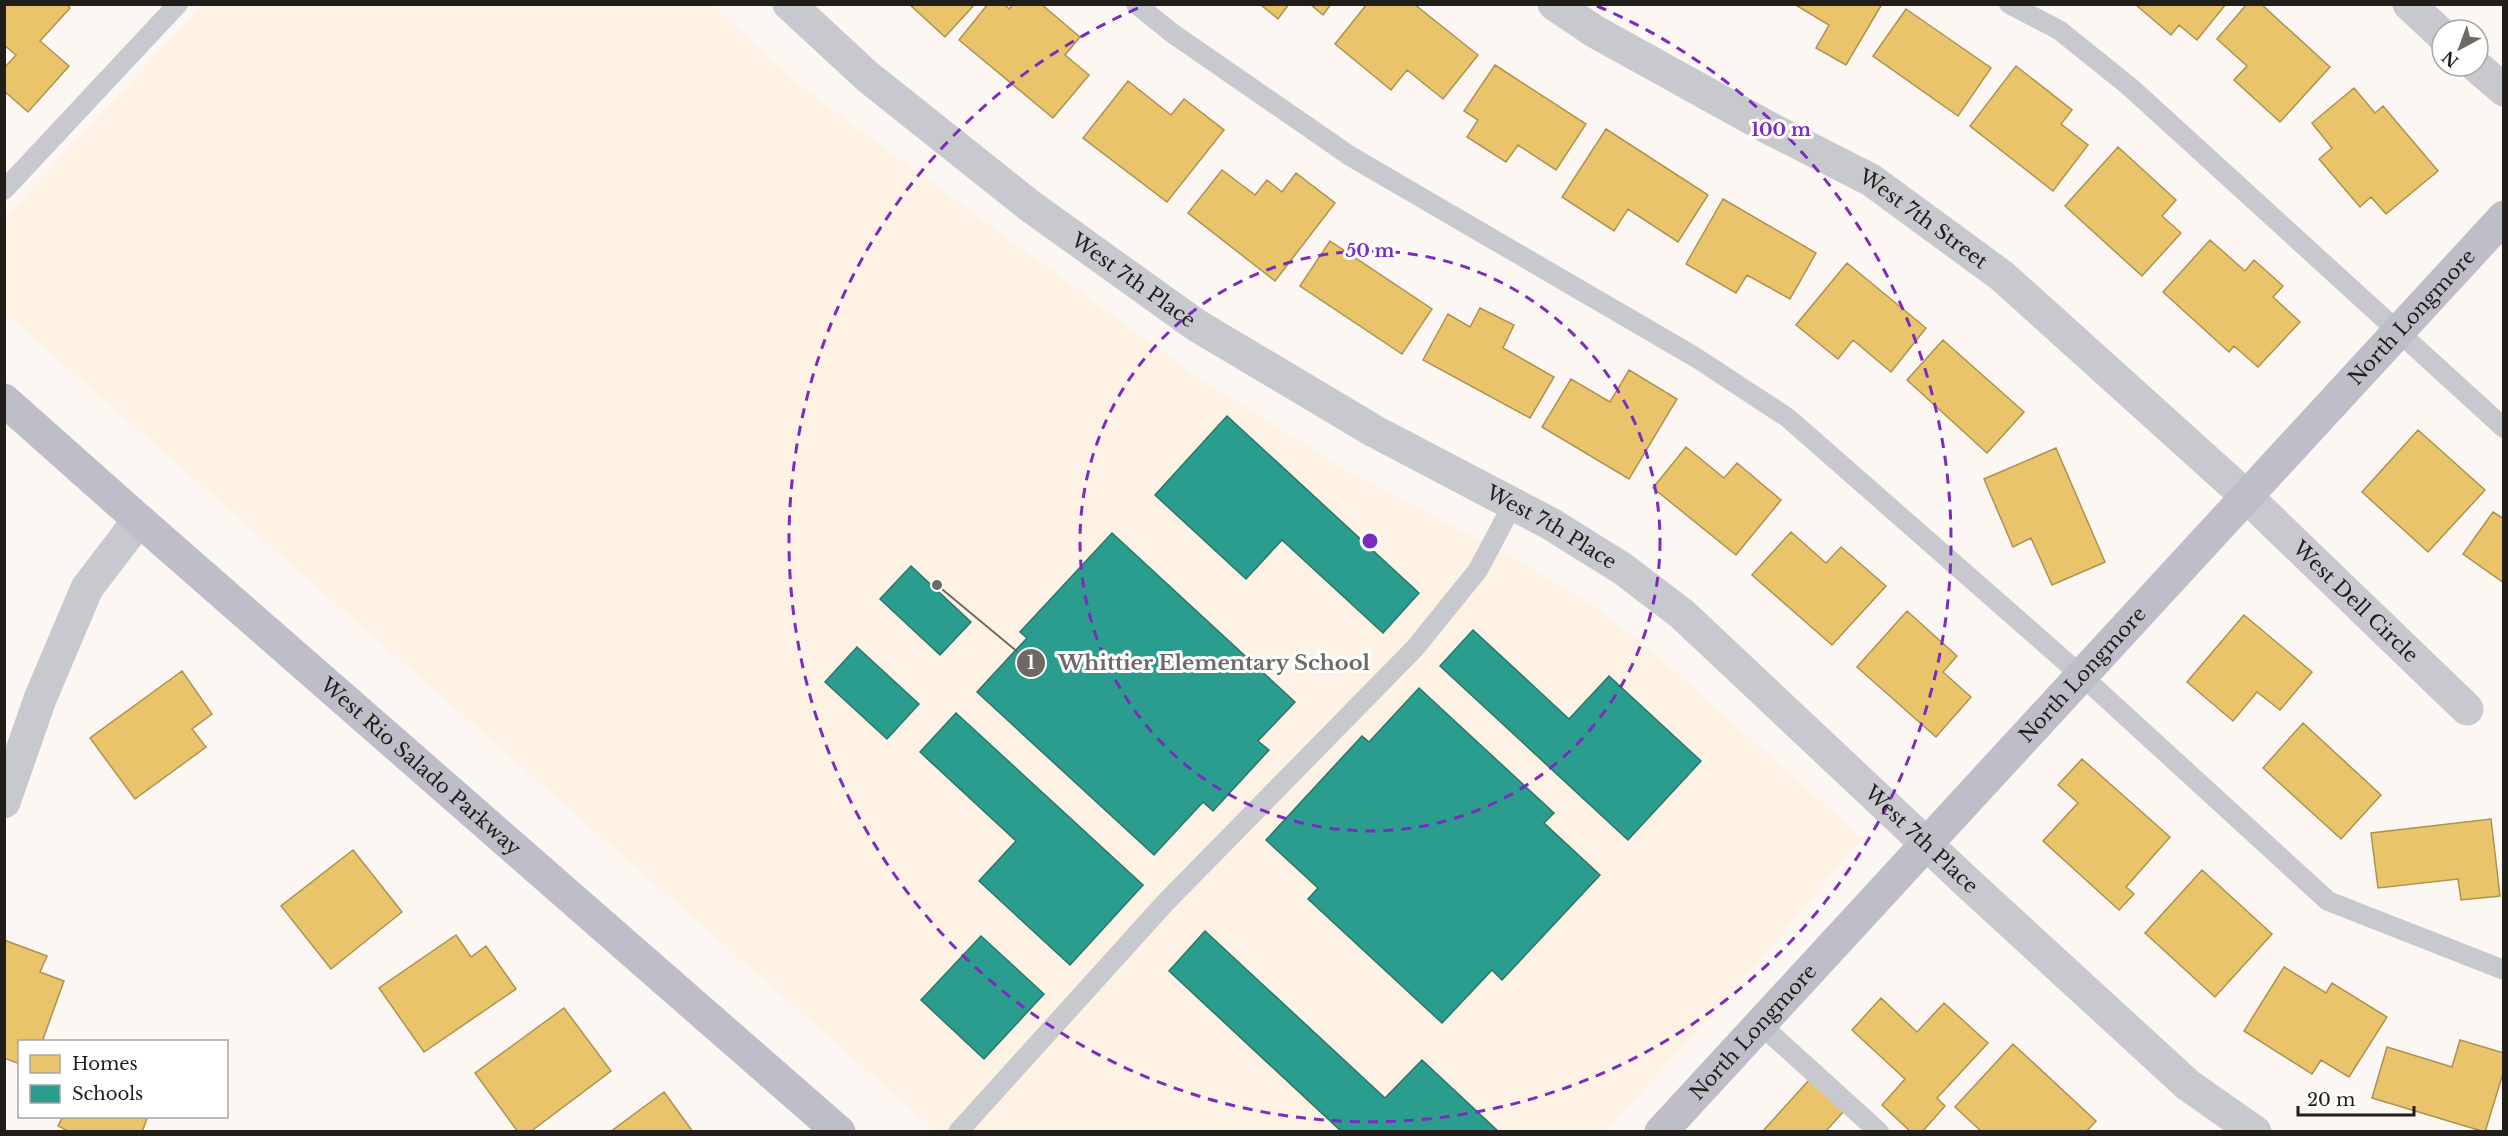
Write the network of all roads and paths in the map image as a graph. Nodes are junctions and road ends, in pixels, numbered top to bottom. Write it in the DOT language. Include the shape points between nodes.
graph roads {
  1 [pos="178,4"];
  2 [pos="789,4"];
  3 [pos="1136,4"];
  4 [pos="1554,4"];
  5 [pos="2008,4"];
  6 [pos="2409,4"];
  7 [pos="2430,24"];
  8 [pos="2490,78"];
  9 [pos="2504,90"];
  10 [pos="4,190"];
  11 [pos="2504,217"];
  12 [pos="2399,332"];
  13 [pos="4,400"];
  14 [pos="2504,428"];
  15 [pos="2246,496"];
  16 [pos="1513,504"];
  17 [pos="139,520"];
  18 [pos="2082,676"];
  19 [pos="2467,709"];
  20 [pos="4,802"];
  21 [pos="1925,843"];
  22 [pos="2504,970"];
  23 [pos="1760,1024"];
  24 [pos="839,1131"];
  25 [pos="958,1131"];
  26 [pos="1661,1131"];
  27 [pos="1879,1131"];
  28 [pos="2255,1131"];
  1 -- 10 [label="lane"];
  2 -- 16 [label="street, West 7th Place" via="868,77 1030,206 1196,325 1374,431"];
  3 -- 18 [label="lane" via="1350,156 1695,357 1788,418"];
  4 -- 15 [label="street, West 7th Street" via="1646,60 1871,180 1940,228 2002,276"];
  5 -- 12 [label="lane" via="2059,30 2130,87"];
  6 -- 7 [label="street"];
  8 -- 9 [label="street"];
  11 -- 12 [label="street, North Longmore"];
  12 -- 14 [label="lane"];
  12 -- 15 [label="street, North Longmore"];
  13 -- 17 [label="street, West Rio Salado Parkway"];
  15 -- 18 [label="street, North Longmore"];
  15 -- 19 [label="street, West Dell Circle"];
  16 -- 21 [label="street, West 7th Place" via="1623,569 1682,614"];
  16 -- 25 [label="lane" via="1478,570 1414,648 1164,903"];
  17 -- 20 [label="street" via="87,588 40,699"];
  17 -- 24 [label="street, West Rio Salado Parkway"];
  18 -- 21 [label="street, North Longmore"];
  18 -- 22 [label="lane" via="2328,901"];
  21 -- 23 [label="street, North Longmore"];
  21 -- 28 [label="street, West 7th Place" via="2188,1084"];
  23 -- 26 [label="street, North Longmore"];
  23 -- 27 [label="lane"];
}
